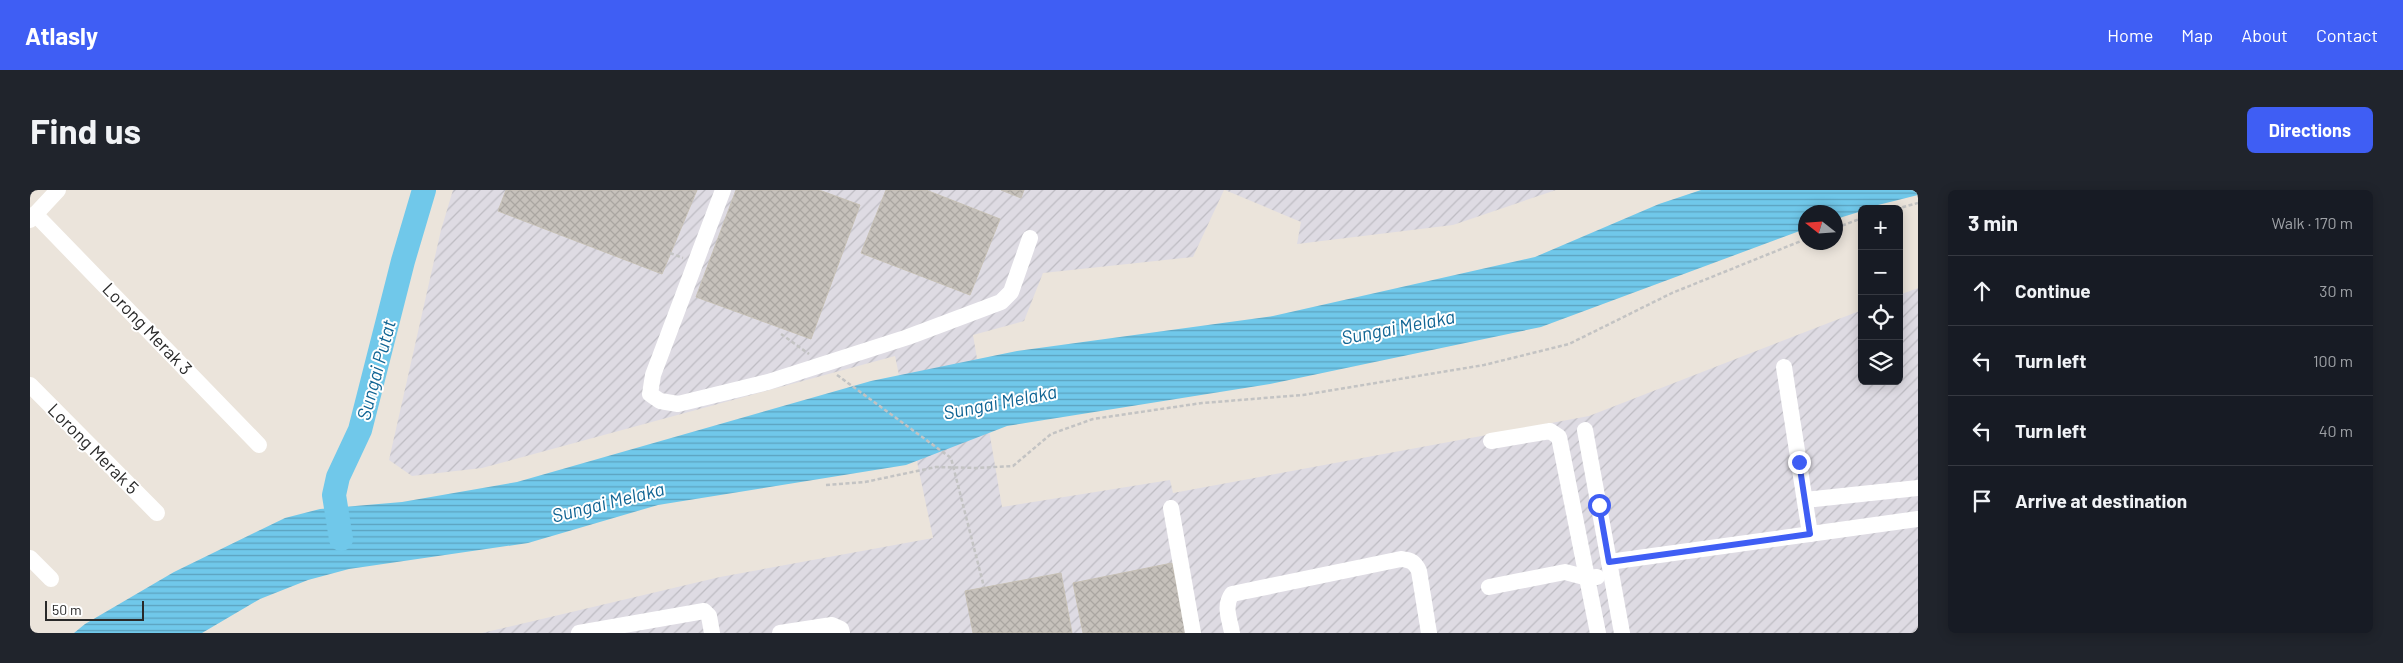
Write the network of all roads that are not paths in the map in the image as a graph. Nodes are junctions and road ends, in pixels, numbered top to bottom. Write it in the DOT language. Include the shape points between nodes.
graph roads {
  1 [pos="58,190"];
  2 [pos="723,190"];
  3 [pos="33,217"];
  4 [pos="1030,238"];
  5 [pos="1784,367"];
  6 [pos="30,385"];
  7 [pos="1585,430"];
  8 [pos="1491,442"];
  9 [pos="259,445"];
  10 [pos="1918,488"];
  11 [pos="1805,500"];
  12 [pos="1171,508"];
  13 [pos="156,513"];
  14 [pos="1918,519"];
  15 [pos="1810,534"];
  16 [pos="30,558"];
  17 [pos="1610,568"];
  18 [pos="1588,578"];
  19 [pos="52,579"];
  20 [pos="1489,587"];
  21 [pos="579,633"];
  22 [pos="712,633"];
  23 [pos="780,633"];
  24 [pos="842,633"];
  25 [pos="1194,633"];
  26 [pos="1232,633"];
  27 [pos="1430,633"];
  28 [pos="1598,633"];
  29 [pos="1622,633"];
  1 -- 3 [label="street"];
  2 -- 4 [label="street" via="653,375 650,394 660,401 678,404 768,382 1001,302 1011,292"];
  3 -- 9 [label="street, Lorong Merak 3"];
  5 -- 11 [label="street"];
  6 -- 13 [label="street, Lorong Merak 5"];
  7 -- 17 [label="street"];
  8 -- 18 [label="street" via="1550,431 1559,437"];
  10 -- 11 [label="street"];
  11 -- 15 [label="street"];
  12 -- 25 [label="street"];
  14 -- 15 [label="street"];
  15 -- 17 [label="street"];
  16 -- 19 [label="street"];
  17 -- 18 [label="street"];
  17 -- 29 [label="street"];
  18 -- 20 [label="street" via="1564,572"];
  18 -- 28 [label="street"];
  21 -- 22 [label="street" via="704,611 710,616"];
  23 -- 24 [label="street" via="832,625"];
  26 -- 27 [label="street" via="1227,608 1232,594 1401,559 1416,564 1419,571"];
}
